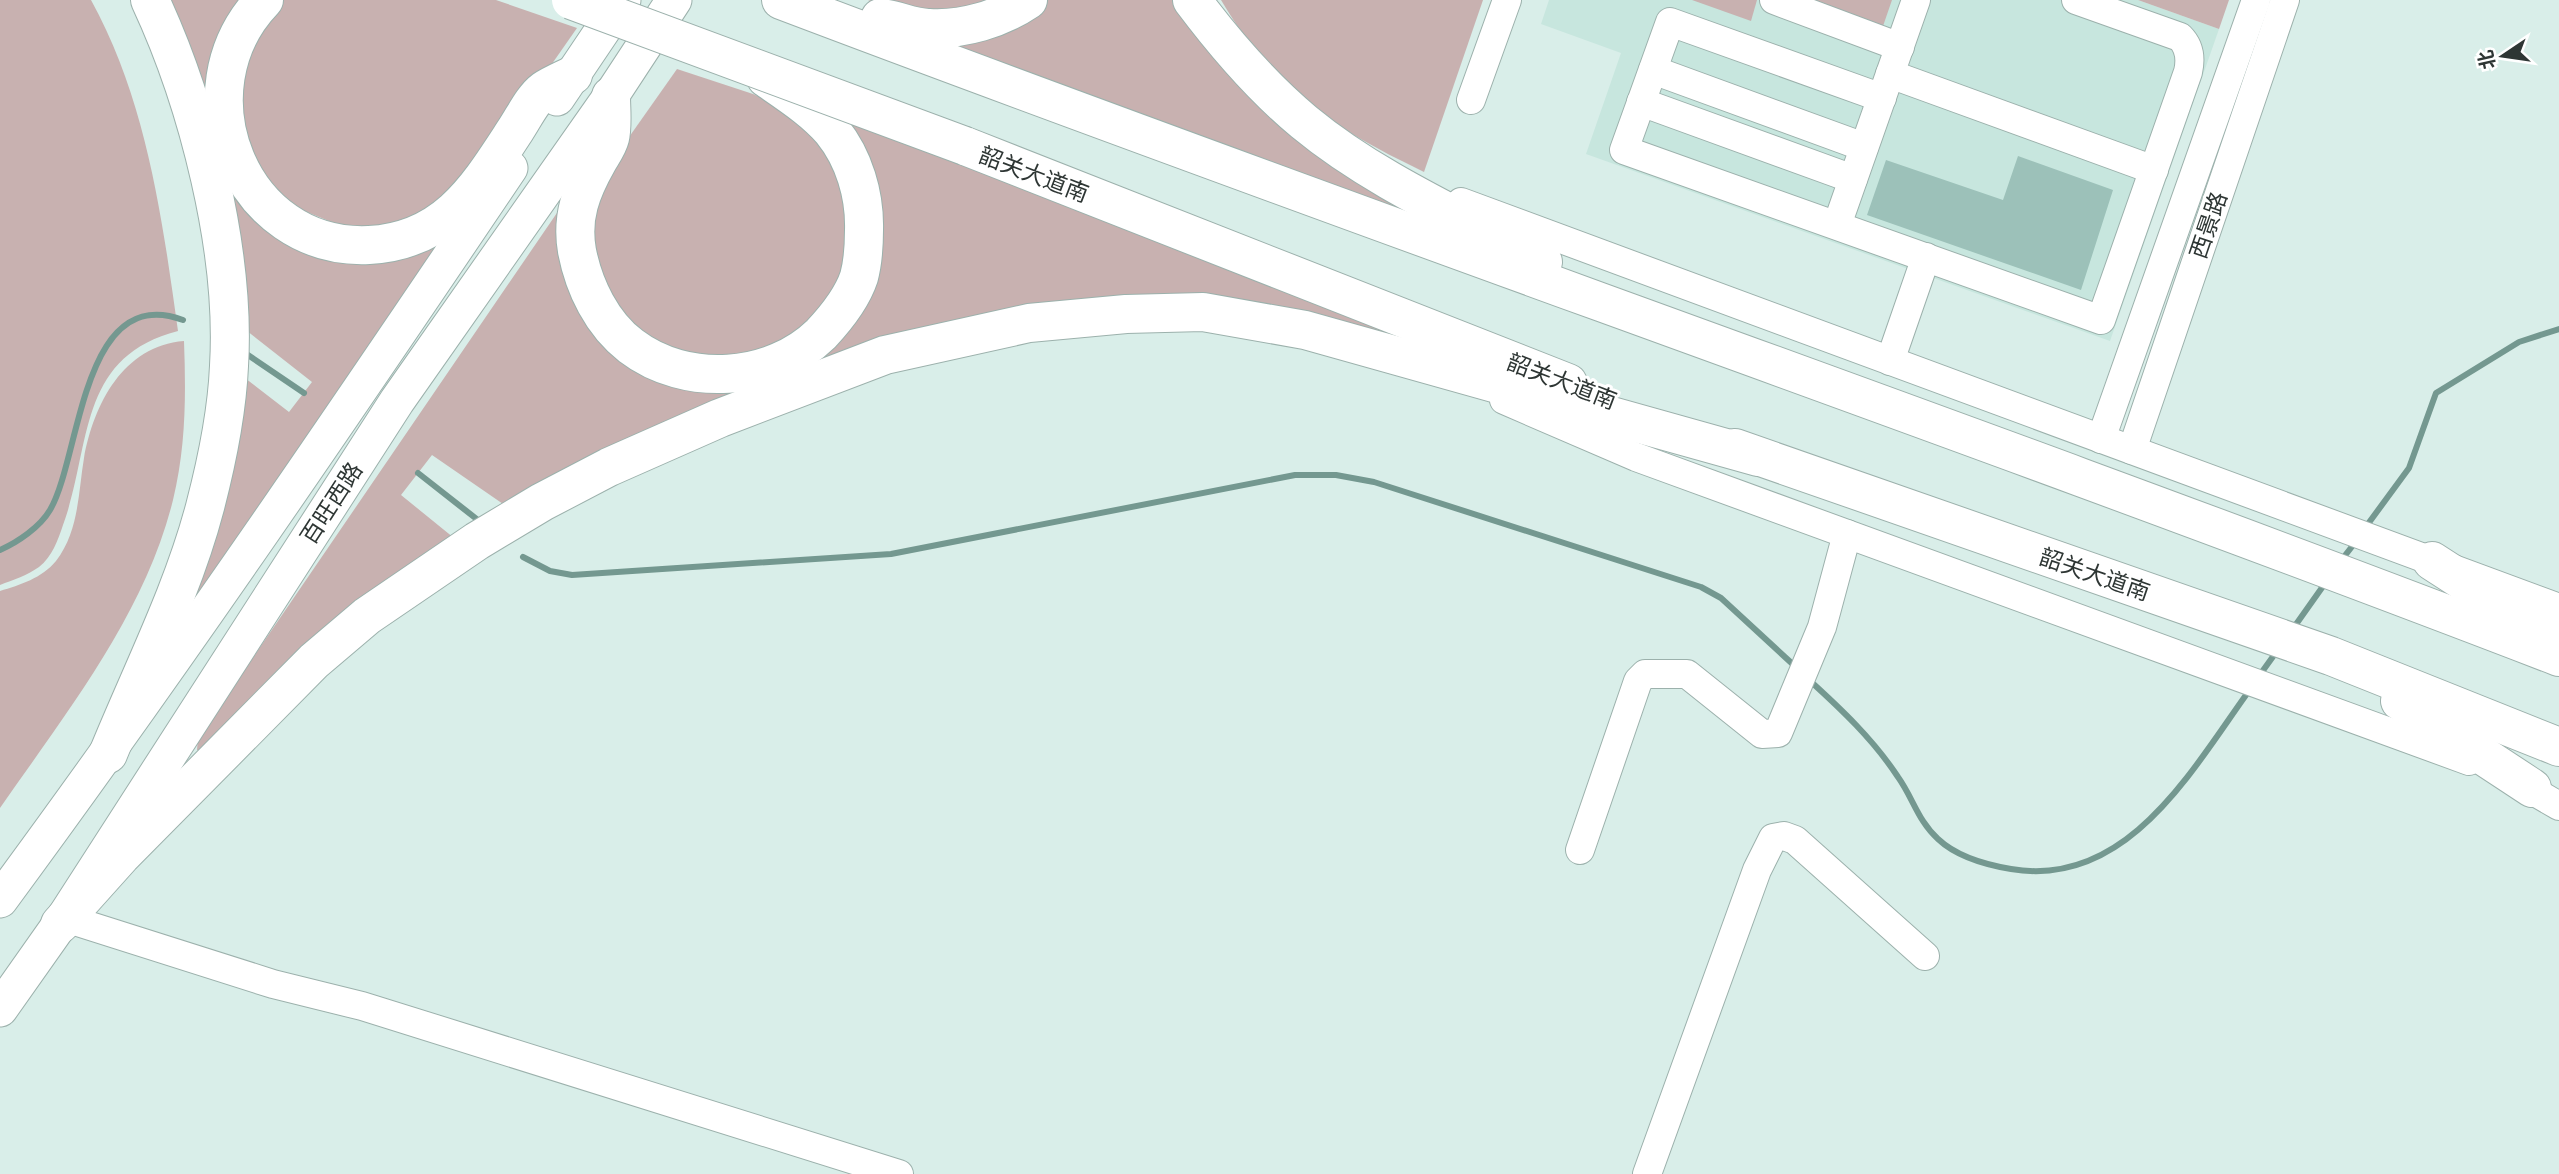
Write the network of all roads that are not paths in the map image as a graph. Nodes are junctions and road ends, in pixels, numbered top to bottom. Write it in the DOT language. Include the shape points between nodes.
graph roads {
  1 [pos="150,0"];
  2 [pos="264,0"];
  3 [pos="571,0"];
  4 [pos="623,0"];
  5 [pos="781,0"];
  6 [pos="1028,0"];
  7 [pos="1192,0"];
  8 [pos="1507,0"];
  9 [pos="1774,0"];
  10 [pos="1916,0"];
  11 [pos="2076,0"];
  12 [pos="2256,0"];
  13 [pos="2285,0"];
  14 [pos="673,2"];
  15 [pos="849,26"];
  16 [pos="1900,47"];
  17 [pos="751,67"];
  18 [pos="1653,70"];
  19 [pos="573,75"];
  20 [pos="1886,86"];
  21 [pos="611,96"];
  22 [pos="1471,100"];
  23 [pos="1641,102"];
  24 [pos="1864,147"];
  25 [pos="1369,169"];
  26 [pos="2154,170"];
  27 [pos="1853,179"];
  28 [pos="1837,225"];
  29 [pos="1926,257"];
  30 [pos="1668,329"];
  31 [pos="1889,361"];
  32 [pos="1435,369"];
  33 [pos="2101,439"];
  34 [pos="2132,450"];
  35 [pos="1758,457"];
  36 [pos="1847,534"];
  37 [pos="2432,561"];
  38 [pos="2559,608"];
  39 [pos="2559,643"];
  40 [pos="2319,652"];
  41 [pos="2559,657"];
  42 [pos="2559,747"];
  43 [pos="108,754"];
  44 [pos="2546,797"];
  45 [pos="1580,850"];
  46 [pos="0,900"];
  47 [pos="62,921"];
  48 [pos="1925,956"];
  49 [pos="0,1009"];
  50 [pos="899,1174"];
  51 [pos="1647,1174"];
  1 -- 43 [label="highway" via="181,74 210,183 227,292 229,365 216,458 193,545"];
  2 -- 19 [label="highway" via="229,52 224,112 230,144 242,173 283,220 344,244 393,241 434,227 457,211 542,91"];
  3 -- 17 [label="highway, 韶关大道南, bridge"];
  4 -- 19 [label="main road, 百旺西路"];
  5 -- 15 [label="highway"];
  6 -- 15 [label="highway" via="1005,13 954,27 927,28 882,17"];
  7 -- 25 [label="highway" via="1243,63 1303,121"];
  8 -- 22 [label="street"];
  9 -- 16 [label="street"];
  10 -- 16 [label="street"];
  11 -- 26 [label="street" via="2180,37 2188,49 2188,72"];
  12 -- 33 [label="street, 西景路"];
  13 -- 34 [label="street, 西景路"];
  14 -- 21 [label="main road, 百旺西路"];
  15 -- 30 [label="highway"];
  16 -- 20 [label="street"];
  17 -- 21 [label="highway, bridge" via="831,130 857,177 865,221 860,268 848,299 832,323 794,356 771,366 731,374 699,373 668,365 631,346 589,292 575,234 575,214 582,190 610,139"];
  17 -- 35 [label="highway, 韶关大道南, bridge" via="965,146"];
  18 -- 20 [label="street" via="1670,22"];
  18 -- 23 [label="street"];
  18 -- 24 [label="street"];
  19 -- 43 [label="main road, 百旺西路"];
  20 -- 24 [label="street"];
  20 -- 26 [label="street"];
  21 -- 47 [label="main road, 百旺西路" via="397,401"];
  23 -- 27 [label="street"];
  23 -- 28 [label="street" via="1624,150"];
  24 -- 27 [label="street"];
  25 -- 30 [label="highway"];
  25 -- 31 [label="street"];
  26 -- 29 [label="street" via="2101,320"];
  27 -- 28 [label="street"];
  28 -- 29 [label="street"];
  29 -- 31 [label="street"];
  30 -- 41 [label="highway" via="2000,446"];
  31 -- 33 [label="street"];
  32 -- 35 [label="highway"];
  32 -- 36 [label="street" via="1625,453"];
  32 -- 47 [label="highway" via="1270,322 1202,312 1159,312 1028,323 944,339 885,355 780,394 652,446 542,502 367,616 314,661"];
  33 -- 34 [label="street"];
  34 -- 37 [label="street"];
  35 -- 40 [label="highway, 韶关大道南"];
  36 -- 44 [label="street" via="2448,752"];
  36 -- 45 [label="street" via="1822,627 1778,733 1765,736 1687,674 1641,677"];
  37 -- 38 [label="street"];
  37 -- 39 [label="highway"];
  40 -- 42 [label="highway, 韶关大道南"];
  40 -- 44 [label="highway"];
  43 -- 46 [label="main road, 百旺西路"];
  47 -- 49 [label="main road, 百旺西路"];
  47 -- 50 [label="street" via="362,1006"];
  48 -- 51 [label="street" via="1795,840 1773,838 1757,870"];
}
